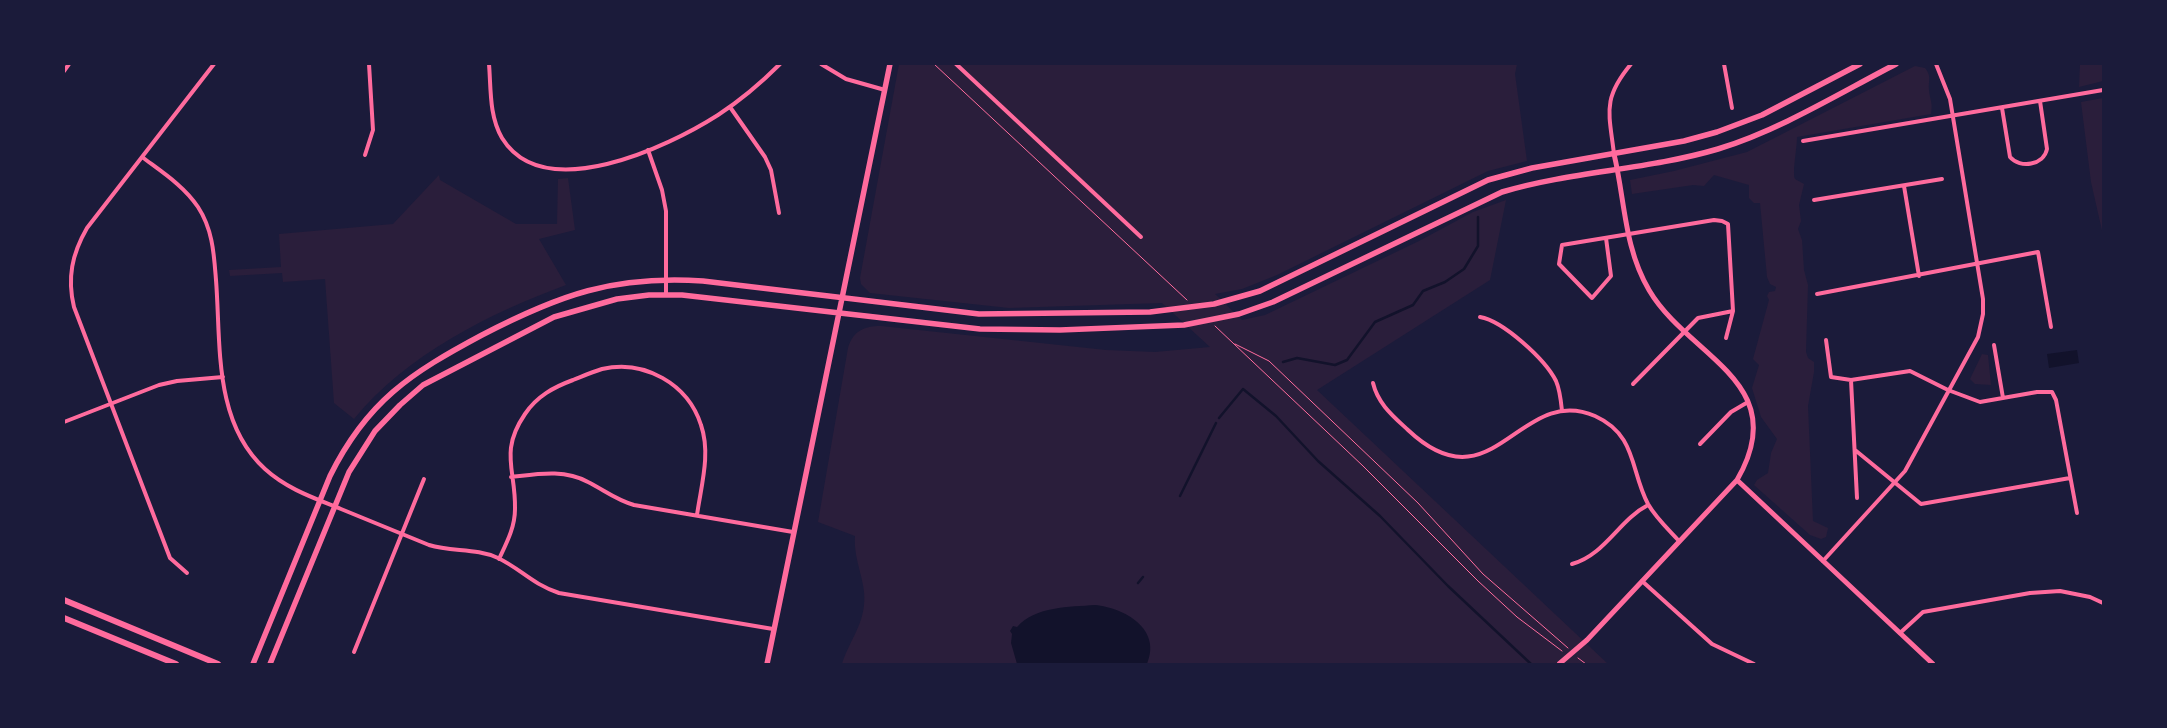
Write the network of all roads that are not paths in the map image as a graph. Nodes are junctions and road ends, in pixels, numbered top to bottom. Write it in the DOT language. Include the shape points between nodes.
graph roads {
  1 [pos="69,64"];
  2 [pos="214,64"];
  3 [pos="369,64"];
  4 [pos="489,64"];
  5 [pos="780,64"];
  6 [pos="821,64"];
  7 [pos="890,64"];
  8 [pos="956,64"];
  9 [pos="1632,64"];
  10 [pos="1724,64"];
  11 [pos="1860,64"];
  12 [pos="1896,64"];
  13 [pos="1936,64"];
  14 [pos="64,71"];
  15 [pos="885,90"];
  16 [pos="2103,90"];
  17 [pos="2040,101"];
  18 [pos="730,107"];
  19 [pos="1732,108"];
  20 [pos="2002,108"];
  21 [pos="1953,115"];
  22 [pos="1803,141"];
  23 [pos="648,150"];
  24 [pos="1614,154"];
  25 [pos="365,155"];
  26 [pos="142,157"];
  27 [pos="1618,168"];
  28 [pos="1942,179"];
  29 [pos="1904,186"];
  30 [pos="1814,200"];
  31 [pos="779,213"];
  32 [pos="1628,235"];
  33 [pos="1141,237"];
  34 [pos="1606,238"];
  35 [pos="1977,262"];
  36 [pos="1918,276"];
  37 [pos="666,280"];
  38 [pos="1817,294"];
  39 [pos="666,295"];
  40 [pos="843,298"];
  41 [pos="1734,311"];
  42 [pos="840,313"];
  43 [pos="1480,317"];
  44 [pos="2051,327"];
  45 [pos="1683,331"];
  46 [pos="1726,338"];
  47 [pos="1826,340"];
  48 [pos="1994,346"];
  49 [pos="223,377"];
  50 [pos="1851,380"];
  51 [pos="1373,383"];
  52 [pos="1633,384"];
  53 [pos="1948,390"];
  54 [pos="2003,398"];
  55 [pos="1748,402"];
  56 [pos="110,404"];
  57 [pos="1562,411"];
  58 [pos="64,422"];
  59 [pos="1700,444"];
  60 [pos="1855,450"];
  61 [pos="511,477"];
  62 [pos="2070,478"];
  63 [pos="424,479"];
  64 [pos="1737,480"];
  65 [pos="1895,483"];
  66 [pos="1857,498"];
  67 [pos="320,500"];
  68 [pos="1648,505"];
  69 [pos="334,506"];
  70 [pos="2076,513"];
  71 [pos="697,515"];
  72 [pos="793,532"];
  73 [pos="402,534"];
  74 [pos="1679,541"];
  75 [pos="499,559"];
  76 [pos="1823,561"];
  77 [pos="1572,564"];
  78 [pos="187,574"];
  79 [pos="1642,581"];
  80 [pos="64,600"];
  81 [pos="2103,603"];
  82 [pos="64,618"];
  83 [pos="773,629"];
  84 [pos="1900,633"];
  85 [pos="354,652"];
  86 [pos="176,664"];
  87 [pos="218,664"];
  88 [pos="253,664"];
  89 [pos="270,664"];
  90 [pos="767,664"];
  91 [pos="1559,664"];
  92 [pos="1754,664"];
  93 [pos="1933,664"];
  1 -- 14 [label="street"];
  2 -- 26 [label="street"];
  3 -- 25 [label="street" via="373,130"];
  4 -- 23 [label="street" via="496,126 508,147 528,162 560,170 610,162"];
  5 -- 18 [label="street"];
  6 -- 15 [label="street" via="846,79"];
  7 -- 15 [label="main road"];
  8 -- 33 [label="street"];
  9 -- 24 [label="street" via="1618,80 1610,102"];
  10 -- 19 [label="street"];
  11 -- 24 [label="main road" via="1731,128"];
  12 -- 27 [label="main road" via="1733,144"];
  13 -- 21 [label="street" via="1946,84"];
  15 -- 40 [label="main road"];
  16 -- 17 [label="street"];
  17 -- 20 [label="street"];
  17 -- 20 [label="street" via="2047,149 2046,156 2040,161 2021,164 2010,157"];
  18 -- 23 [label="street" via="696,128"];
  18 -- 31 [label="street" via="772,170"];
  20 -- 21 [label="street"];
  21 -- 22 [label="street"];
  21 -- 35 [label="street"];
  23 -- 37 [label="street" via="666,211"];
  24 -- 27 [label="street"];
  24 -- 40 [label="main road" via="1532,168 1488,180 1260,290 1214,304 1168,311 1011,315"];
  26 -- 49 [label="street" via="189,195 206,221 214,251"];
  26 -- 56 [label="street" via="87,228 71,265 70,287 74,307"];
  27 -- 32 [label="street"];
  27 -- 42 [label="main road" via="1536,182 1502,192 1273,302 1217,319 1154,327 1011,330"];
  28 -- 29 [label="street"];
  29 -- 30 [label="street"];
  29 -- 36 [label="street"];
  32 -- 34 [label="street"];
  32 -- 41 [label="street" via="1714,220 1728,224"];
  32 -- 45 [label="street" via="1633,256 1649,291"];
  34 -- 34 [label="street" via="1611,276 1592,298 1559,264 1560,253 1562,246"];
  35 -- 36 [label="street"];
  35 -- 44 [label="street" via="2038,252"];
  35 -- 53 [label="street" via="1983,299 1982,324"];
  36 -- 38 [label="street"];
  37 -- 39 [label="street"];
  37 -- 40 [label="main road" via="703,281"];
  37 -- 67 [label="main road" via="614,284 563,297 531,309 413,374 377,406 356,431 338,460"];
  39 -- 42 [label="main road"];
  39 -- 69 [label="main road" via="617,299 562,314 424,385 400,405 368,440"];
  40 -- 42 [label="main road"];
  41 -- 45 [label="street" via="1698,318"];
  41 -- 46 [label="street"];
  42 -- 72 [label="main road"];
  43 -- 57 [label="street" via="1504,327 1543,364 1556,382"];
  45 -- 52 [label="street"];
  45 -- 55 [label="street" via="1725,367 1742,388"];
  47 -- 50 [label="street" via="1831,377"];
  48 -- 54 [label="street"];
  49 -- 56 [label="street" via="177,381"];
  49 -- 67 [label="street" via="234,426 253,456 277,479"];
  50 -- 53 [label="street" via="1910,371"];
  50 -- 60 [label="street"];
  51 -- 57 [label="street" via="1385,408 1423,444 1456,457 1482,454 1540,417"];
  53 -- 54 [label="street" via="1980,402"];
  53 -- 65 [label="street" via="1905,471"];
  54 -- 62 [label="street" via="2052,392"];
  55 -- 59 [label="street" via="1731,412"];
  55 -- 64 [label="street" via="1752,442"];
  56 -- 58 [label="street"];
  56 -- 78 [label="street" via="170,558"];
  57 -- 68 [label="street" via="1594,416 1623,437"];
  60 -- 65 [label="street"];
  60 -- 66 [label="street"];
  61 -- 71 [label="street" via="562,473 589,482 610,496 634,505"];
  61 -- 71 [label="street" via="513,437 526,412 546,393 602,369 640,369 665,379 675,387 692,406 701,424 706,451"];
  61 -- 75 [label="street" via="515,497 513,525"];
  62 -- 65 [label="street" via="1921,504"];
  62 -- 70 [label="street"];
  63 -- 73 [label="street"];
  64 -- 74 [label="street"];
  64 -- 76 [label="street"];
  65 -- 76 [label="street"];
  67 -- 69 [label="street"];
  67 -- 88 [label="main road"];
  68 -- 74 [label="street"];
  68 -- 77 [label="street" via="1632,514 1596,553"];
  69 -- 73 [label="street"];
  69 -- 89 [label="main road"];
  71 -- 72 [label="street"];
  72 -- 83 [label="main road"];
  73 -- 75 [label="street" via="440,548 476,552"];
  73 -- 85 [label="street"];
  74 -- 79 [label="street"];
  75 -- 83 [label="street" via="533,582 559,593"];
  76 -- 84 [label="street"];
  79 -- 91 [label="street"];
  79 -- 92 [label="street" via="1712,644"];
  80 -- 87 [label="main road"];
  81 -- 84 [label="street" via="2075,593 2030,593 1923,612"];
  82 -- 86 [label="main road"];
  83 -- 90 [label="main road"];
  84 -- 93 [label="street"];
}
